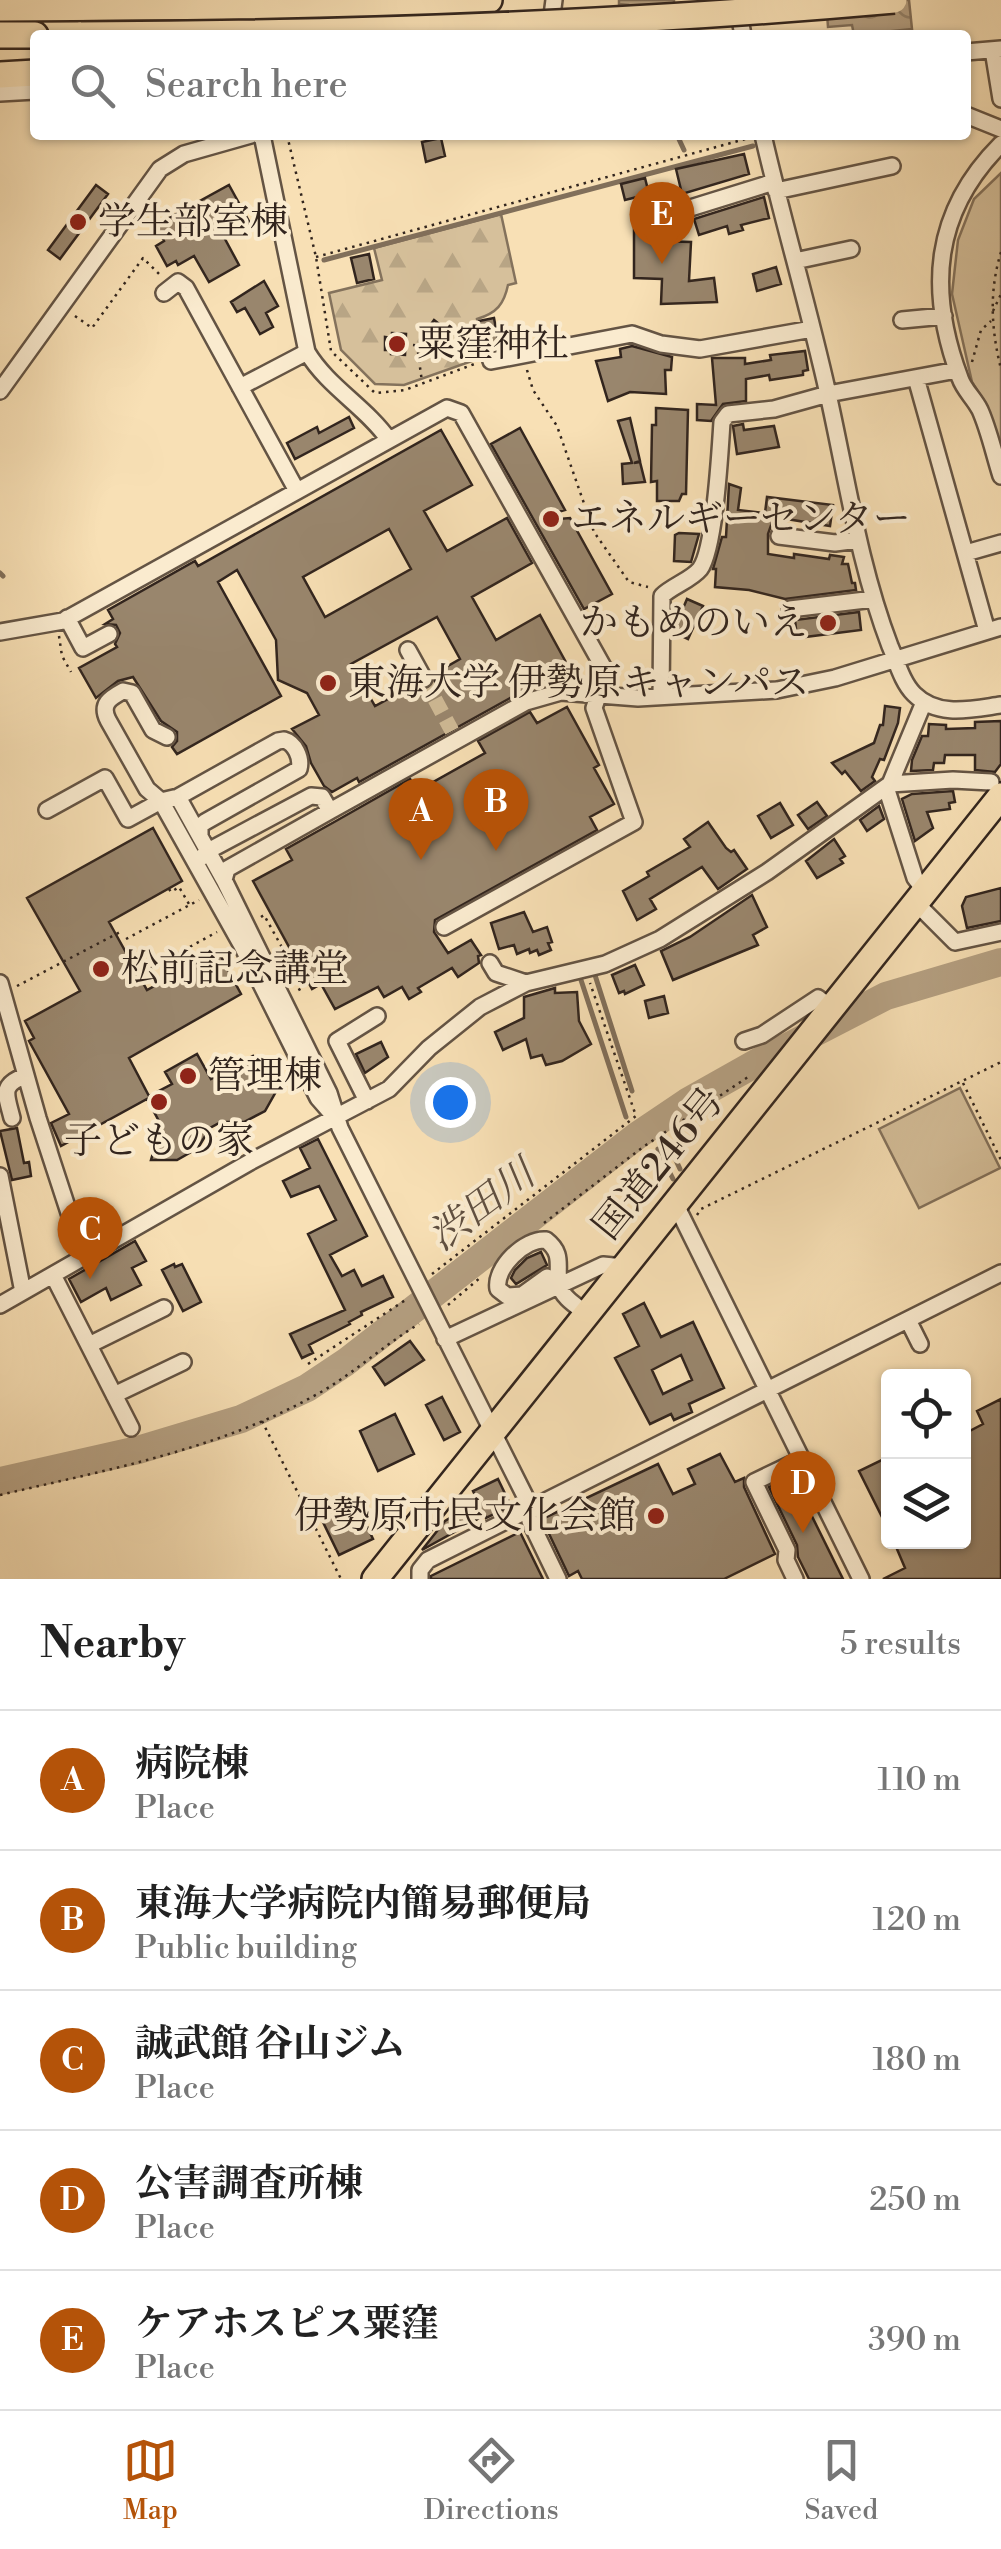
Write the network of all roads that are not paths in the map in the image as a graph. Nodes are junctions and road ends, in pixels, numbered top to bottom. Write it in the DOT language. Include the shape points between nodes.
graph roads {
  1 [pos="490,0"];
  2 [pos="554,0"];
  3 [pos="736,0"];
  4 [pos="894,0"];
  5 [pos="0,8"];
  6 [pos="712,16"];
  7 [pos="374,30"];
  8 [pos="550,30"];
  9 [pos="582,30"];
  10 [pos="742,30"];
  11 [pos="0,35"];
  12 [pos="30,35"];
  13 [pos="997,49"];
  14 [pos="971,52"];
  15 [pos="30,73"];
  16 [pos="0,75"];
  17 [pos="30,91"];
  18 [pos="0,93"];
  19 [pos="1001,99"];
  20 [pos="971,117"];
  21 [pos="1001,128"];
  22 [pos="189,140"];
  23 [pos="233,140"];
  24 [pos="263,140"];
  25 [pos="763,140"];
  26 [pos="1001,144"];
  27 [pos="196,150"];
  28 [pos="892,166"];
  29 [pos="775,186"];
  30 [pos="657,210"];
  31 [pos="851,249"];
  32 [pos="795,261"];
  33 [pos="167,289"];
  34 [pos="944,316"];
  35 [pos="902,320"];
  36 [pos="812,329"];
  37 [pos="307,352"];
  38 [pos="484,356"];
  39 [pos="964,369"];
  40 [pos="916,378"];
  41 [pos="2,382"];
  42 [pos="240,386"];
  43 [pos="828,394"];
  44 [pos="389,440"];
  45 [pos="1001,476"];
  46 [pos="297,491"];
  47 [pos="780,536"];
  48 [pos="858,540"];
  49 [pos="1001,543"];
  50 [pos="966,553"];
  51 [pos="874,599"];
  52 [pos="790,609"];
  53 [pos="61,620"];
  54 [pos="994,629"];
  55 [pos="0,632"];
  56 [pos="109,634"];
  57 [pos="408,650"];
  58 [pos="895,658"];
  59 [pos="424,680"];
  60 [pos="599,694"];
  61 [pos="661,698"];
  62 [pos="924,702"];
  63 [pos="1001,704"];
  64 [pos="166,736"];
  65 [pos="888,786"];
  66 [pos="996,789"];
  67 [pos="178,797"];
  68 [pos="161,800"];
  69 [pos="47,810"];
  70 [pos="330,811"];
  71 [pos="204,844"];
  72 [pos="201,871"];
  73 [pos="223,873"];
  74 [pos="920,897"];
  75 [pos="444,928"];
  76 [pos="1001,932"];
  77 [pos="490,963"];
  78 [pos="0,983"];
  79 [pos="526,983"];
  80 [pos="836,1002"];
  81 [pos="377,1016"];
  82 [pos="744,1041"];
  83 [pos="25,1076"];
  84 [pos="366,1101"];
  85 [pos="12,1118"];
  86 [pos="334,1118"];
  87 [pos="0,1176"];
  88 [pos="675,1203"];
  89 [pos="87,1255"];
  90 [pos="624,1266"];
  91 [pos="1001,1274"];
  92 [pos="53,1275"];
  93 [pos="559,1284"];
  94 [pos="23,1292"];
  95 [pos="0,1305"];
  96 [pos="164,1308"];
  97 [pos="587,1314"];
  98 [pos="908,1320"];
  99 [pos="445,1339"];
  100 [pos="920,1344"];
  101 [pos="90,1345"];
  102 [pos="183,1362"];
  103 [pos="768,1392"];
  104 [pos="114,1396"];
  105 [pos="130,1428"];
  106 [pos="492,1434"];
  107 [pos="802,1459"];
  108 [pos="531,1516"];
  109 [pos="394,1556"];
  110 [pos="420,1574"];
  111 [pos="375,1579"];
  112 [pos="558,1579"];
  113 [pos="795,1579"];
  114 [pos="862,1579"];
  1 -- 5 [label="highway"];
  2 -- 8 [label="street"];
  3 -- 10 [label="street"];
  4 -- 6 [label="highway, bridge"];
  6 -- 7 [label="highway, bridge"];
  6 -- 9 [label="highway, bridge"];
  11 -- 12 [label="highway"];
  13 -- 14 [label="street"];
  13 -- 19 [label="street"];
  15 -- 16 [label="highway"];
  17 -- 18 [label="street"];
  20 -- 21 [label="street"];
  22 -- 27 [label="street"];
  23 -- 27 [label="street"];
  24 -- 37 [label="street"];
  25 -- 29 [label="street"];
  26 -- 34 [label="street" via="959,196 946,232"];
  27 -- 41 [label="street" via="172,160 148,184"];
  28 -- 29 [label="street"];
  29 -- 30 [label="street" via="671,214"];
  29 -- 32 [label="street"];
  31 -- 32 [label="street"];
  32 -- 36 [label="street"];
  33 -- 42 [label="street" via="178,282 186,288"];
  34 -- 35 [label="street"];
  34 -- 39 [label="street"];
  36 -- 38 [label="street" via="700,349 632,334"];
  36 -- 43 [label="street"];
  37 -- 42 [label="street"];
  37 -- 44 [label="street"];
  39 -- 40 [label="street"];
  39 -- 45 [label="street" via="962,383 979,409"];
  40 -- 43 [label="street"];
  40 -- 50 [label="street"];
  42 -- 46 [label="street"];
  43 -- 48 [label="street"];
  43 -- 61 [label="street" via="728,414 722,422 704,560 662,596"];
  44 -- 46 [label="street"];
  44 -- 60 [label="street" via="447,408 462,414 606,672"];
  46 -- 53 [label="street"];
  47 -- 48 [label="street"];
  48 -- 51 [label="street"];
  49 -- 50 [label="street"];
  50 -- 54 [label="street"];
  51 -- 52 [label="street"];
  51 -- 58 [label="street"];
  53 -- 55 [label="street"];
  53 -- 56 [label="street" via="84,648"];
  54 -- 58 [label="street"];
  57 -- 59 [label="street"];
  58 -- 61 [label="street" via="777,690"];
  58 -- 62 [label="street"];
  60 -- 61 [label="street"];
  60 -- 70 [label="street" via="543,696 454,736"];
  60 -- 75 [label="street" via="594,708 634,822"];
  62 -- 63 [label="street" via="956,711"];
  62 -- 65 [label="street"];
  64 -- 68 [label="street" via="152,730 132,693 107,702 108,720 147,789"];
  65 -- 66 [label="street"];
  65 -- 74 [label="street"];
  65 -- 79 [label="street" via="689,922 605,964"];
  66 -- 74 [label="highway, 国道246号"];
  67 -- 68 [label="street"];
  67 -- 71 [label="street"];
  67 -- 71 [label="street" via="278,741 292,744 300,769 205,822"];
  68 -- 69 [label="street" via="128,819 105,778"];
  68 -- 72 [label="street"];
  70 -- 71 [label="street" via="322,797 311,796"];
  70 -- 73 [label="street"];
  71 -- 72 [label="street"];
  71 -- 73 [label="street"];
  72 -- 73 [label="street"];
  72 -- 86 [label="street"];
  73 -- 86 [label="street"];
  74 -- 76 [label="street" via="955,942"];
  74 -- 80 [label="highway, 国道246号"];
  77 -- 79 [label="street" via="496,974"];
  78 -- 83 [label="street"];
  79 -- 84 [label="street" via="459,1022 389,1089"];
  80 -- 82 [label="street" via="818,998"];
  80 -- 88 [label="highway, 国道246号"];
  81 -- 84 [label="street" via="336,1041"];
  83 -- 85 [label="street" via="7,1086"];
  83 -- 89 [label="street"];
  84 -- 86 [label="street"];
  86 -- 89 [label="street"];
  86 -- 99 [label="street"];
  87 -- 94 [label="street"];
  88 -- 90 [label="highway, 国道246号"];
  88 -- 103 [label="street"];
  89 -- 92 [label="street"];
  90 -- 93 [label="street" via="603,1265"];
  90 -- 97 [label="highway, 国道246号"];
  91 -- 98 [label="street"];
  92 -- 94 [label="street"];
  92 -- 101 [label="street"];
  93 -- 93 [label="street" via="547,1278 522,1295 507,1296 496,1280 542,1238 561,1261"];
  93 -- 97 [label="street"];
  93 -- 99 [label="street"];
  94 -- 95 [label="street"];
  96 -- 101 [label="street"];
  97 -- 106 [label="highway, 国道246号"];
  98 -- 100 [label="street"];
  98 -- 103 [label="street"];
  99 -- 106 [label="street"];
  101 -- 104 [label="street"];
  102 -- 104 [label="street"];
  103 -- 107 [label="street"];
  103 -- 108 [label="street"];
  104 -- 105 [label="street"];
  106 -- 108 [label="street"];
  106 -- 109 [label="highway, 国道246号"];
  107 -- 113 [label="street" via="754,1482"];
  107 -- 114 [label="street"];
  108 -- 110 [label="street" via="428,1560"];
  108 -- 112 [label="street"];
  109 -- 110 [label="street"];
  109 -- 111 [label="highway, 国道246号"];
}
